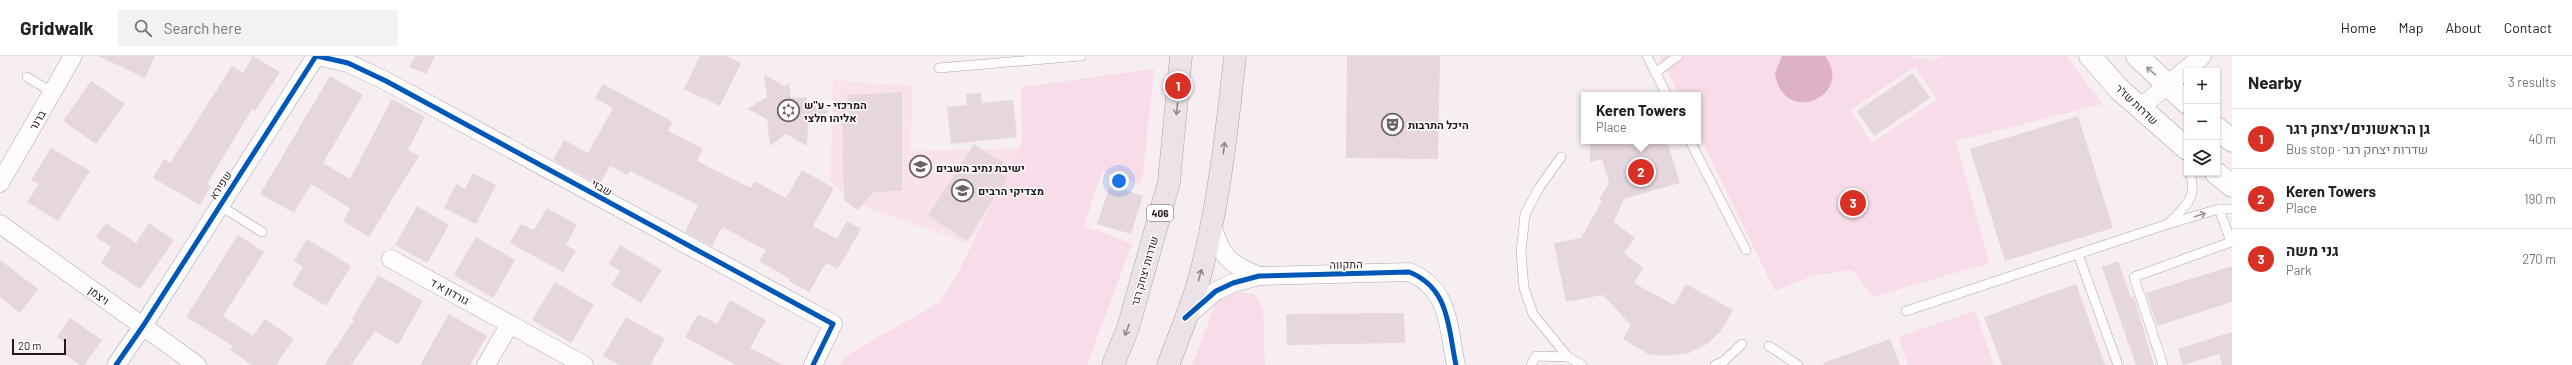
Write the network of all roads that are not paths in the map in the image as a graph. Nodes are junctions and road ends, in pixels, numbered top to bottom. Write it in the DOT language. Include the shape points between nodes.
graph roads {
  1 [pos="73,56"];
  2 [pos="317,56"];
  3 [pos="1081,56"];
  4 [pos="1182,56"];
  5 [pos="1235,56"];
  6 [pos="1647,56"];
  7 [pos="1678,56"];
  8 [pos="2090,56"];
  9 [pos="2136,56"];
  10 [pos="2202,56"];
  11 [pos="939,68"];
  12 [pos="1656,73"];
  13 [pos="27,77"];
  14 [pos="2167,85"];
  15 [pos="1666,92"];
  16 [pos="53,93"];
  17 [pos="2184,99"];
  18 [pos="2140,108"];
  19 [pos="2220,131"];
  20 [pos="2232,141"];
  21 [pos="1692,144"];
  22 [pos="2184,150"];
  23 [pos="1561,157"];
  24 [pos="2191,176"];
  25 [pos="2220,176"];
  26 [pos="0,183"];
  27 [pos="2232,186"];
  28 [pos="219,205"];
  29 [pos="2219,209"];
  30 [pos="2232,209"];
  31 [pos="1211,223"];
  32 [pos="0,224"];
  33 [pos="2168,224"];
  34 [pos="262,232"];
  35 [pos="1746,250"];
  36 [pos="2078,254"];
  37 [pos="391,259"];
  38 [pos="1259,276"];
  39 [pos="1906,312"];
  40 [pos="1185,318"];
  41 [pos="510,324"];
  42 [pos="143,326"];
  43 [pos="1742,344"];
  44 [pos="1769,346"];
  45 [pos="1568,357"];
  46 [pos="116,365"];
  47 [pos="197,365"];
  48 [pos="486,365"];
  49 [pos="584,365"];
  50 [pos="813,365"];
  51 [pos="1113,365"];
  52 [pos="1168,365"];
  53 [pos="1456,365"];
  54 [pos="1531,365"];
  55 [pos="1582,365"];
  56 [pos="1714,365"];
  57 [pos="1798,365"];
  58 [pos="2118,365"];
  59 [pos="2163,365"];
  1 -- 16 [label="street, ברנר"];
  2 -- 28 [label="street, שפירא"];
  2 -- 50 [label="street, שבזי" via="348,63 386,81 833,324"];
  3 -- 11 [label="lane"];
  4 -- 51 [label="main road, שדרות יצחק רגר / 406, one-way" via="1169,182 1128,328"];
  31 -- 5 [label="main road, one-way" via="1218,193"];
  6 -- 12 [label="lane"];
  7 -- 12 [label="lane"];
  8 -- 18 [label="main road, שדרות שז\"ר"];
  14 -- 9 [label="main road, one-way"];
  10 -- 14 [label="street"];
  12 -- 15 [label="lane"];
  13 -- 16 [label="lane"];
  14 -- 17 [label="main road"];
  14 -- 18 [label="street"];
  16 -- 26 [label="street, ברנר"];
  18 -- 22 [label="main road, שדרות שז\"ר"];
  19 -- 20 [label="main road"];
  21 -- 35 [label="lane"];
  23 -- 45 [label="lane" via="1539,188 1525,214 1521,253 1524,288 1533,314"];
  24 -- 33 [label="lane" via="2193,182 2190,202"];
  25 -- 27 [label="main road"];
  28 -- 34 [label="lane"];
  28 -- 42 [label="street, שפירא"];
  29 -- 30 [label="lane"];
  33 -- 29 [label="lane, one-way"];
  29 -- 59 [label="lane" via="2231,242 2134,277"];
  31 -- 38 [label="street" via="1226,258"];
  40 -- 31 [label="main road, one-way" via="1200,277"];
  32 -- 42 [label="street, ויצמן"];
  33 -- 36 [label="lane"];
  36 -- 39 [label="lane"];
  36 -- 58 [label="lane"];
  37 -- 41 [label="street, גורדון א ד"];
  38 -- 40 [label="street, התקווה" via="1216,291"];
  38 -- 53 [label="street, התקווה" via="1409,272 1422,277 1436,289 1447,314"];
  40 -- 52 [label="main road"];
  41 -- 48 [label="street"];
  41 -- 49 [label="street, גורדון א ד"];
  42 -- 46 [label="street, שפירא"];
  42 -- 47 [label="street, ויצמן"];
  43 -- 56 [label="lane" via="1724,361"];
  44 -- 57 [label="lane"];
  45 -- 54 [label="lane" via="1536,356"];
  45 -- 55 [label="lane"];
}
